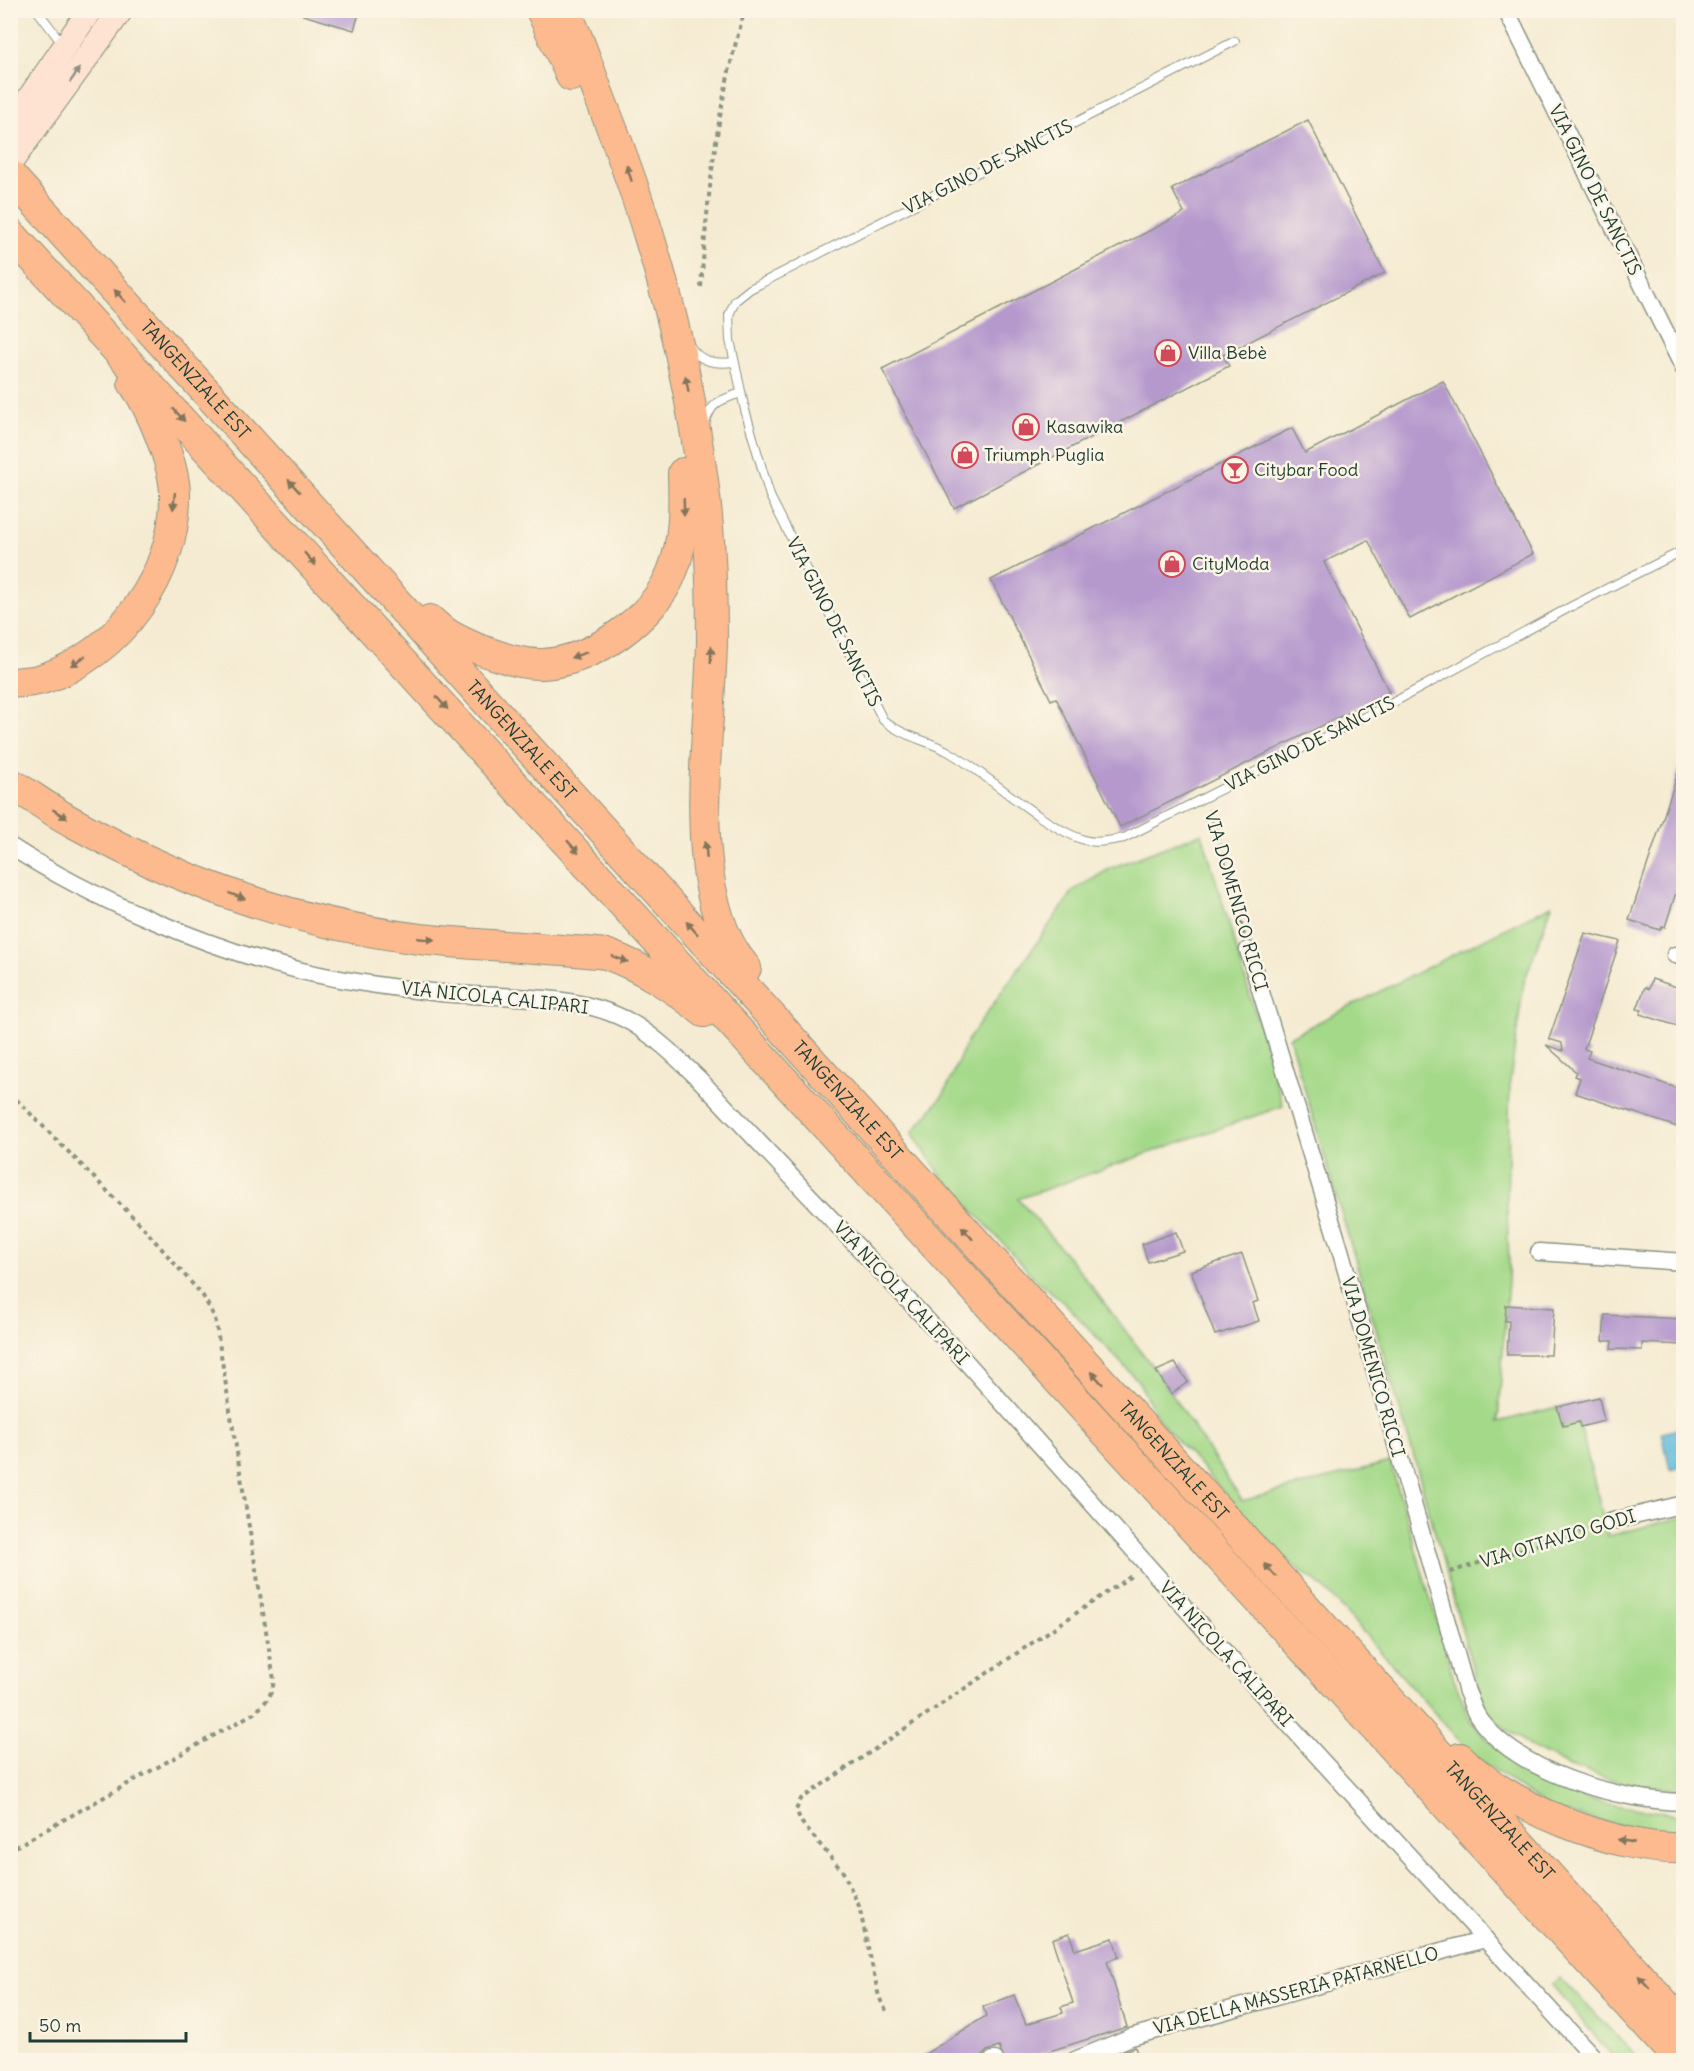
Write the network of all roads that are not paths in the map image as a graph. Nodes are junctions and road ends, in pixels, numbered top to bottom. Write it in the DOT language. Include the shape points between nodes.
graph roads {
  1 [pos="37,10"];
  2 [pos="90,10"];
  3 [pos="121,10"];
  4 [pos="541,10"];
  5 [pos="565,10"];
  6 [pos="1506,10"];
  7 [pos="1235,41"];
  8 [pos="64,46"];
  9 [pos="33,114"];
  10 [pos="10,126"];
  11 [pos="10,163"];
  12 [pos="10,175"];
  13 [pos="10,233"];
  14 [pos="10,247"];
  15 [pos="662,280"];
  16 [pos="1679,346"];
  17 [pos="734,362"];
  18 [pos="1683,369"];
  19 [pos="741,393"];
  20 [pos="704,483"];
  21 [pos="340,537"];
  22 [pos="1683,550"];
  23 [pos="10,683"];
  24 [pos="10,783"];
  25 [pos="10,846"];
  26 [pos="1248,950"];
  27 [pos="885,1143"];
  28 [pos="869,1172"];
  29 [pos="1539,1252"];
  30 [pos="1683,1262"];
  31 [pos="1683,1504"];
  32 [pos="1609,1522"];
  33 [pos="1309,1613"];
  34 [pos="1683,1802"];
  35 [pos="1683,1848"];
  36 [pos="1485,1939"];
  37 [pos="1683,2025"];
  38 [pos="1075,2061"];
  39 [pos="1596,2061"];
  40 [pos="1679,2061"];
  1 -- 8 [label="lane"];
  2 -- 8 [label="main road"];
  9 -- 3 [label="main road, one-way"];
  4 -- 21 [label="highway, one-way" via="580,94 626,225 660,348 683,469 685,525 672,573 646,611 611,642 577,657 543,664 507,659 464,643 435,625 369,554"];
  15 -- 5 [label="highway, one-way" via="623,155"];
  6 -- 16 [label="street, VIA GINO DE SANCTIS"];
  7 -- 17 [label="lane, VIA GINO DE SANCTIS" via="750,289 735,301 729,315"];
  8 -- 9 [label="main road"];
  9 -- 10 [label="main road"];
  9 -- 11 [label="main road"];
  21 -- 12 [label="highway, TANGENZIALE EST, one-way"];
  13 -- 28 [label="highway, TANGENZIALE EST, one-way"];
  14 -- 23 [label="highway, one-way" via="143,396 160,433 175,492 169,544 150,587 119,633 73,665 42,680"];
  15 -- 17 [label="lane" via="675,295 687,341 694,352 718,364"];
  20 -- 15 [label="highway, one-way" via="687,384"];
  16 -- 18 [label="street, VIA GINO DE SANCTIS"];
  17 -- 19 [label="lane, VIA GINO DE SANCTIS"];
  19 -- 20 [label="lane" via="710,408 705,439 709,469"];
  19 -- 22 [label="lane, VIA GINO DE SANCTIS" via="770,496 883,720 903,735 946,750 1061,829 1086,841 1124,838"];
  27 -- 20 [label="highway, one-way" via="880,1123 742,964 717,914 705,846 712,639"];
  27 -- 21 [label="highway, TANGENZIALE EST, one-way"];
  24 -- 28 [label="highway, one-way" via="106,839 179,874 259,904 397,935 606,954 632,964 665,981 717,1023 841,1154"];
  25 -- 36 [label="street, VIA NICOLA CALIPARI" via="150,919 300,970 387,986 569,1003 631,1022 663,1044 959,1354"];
  26 -- 34 [label="street, VIA DOMENICO RICCI" via="1339,1246 1467,1692 1478,1717 1504,1743 1572,1780 1616,1794"];
  33 -- 27 [label="highway, TANGENZIALE EST, one-way"];
  28 -- 40 [label="highway, TANGENZIALE EST"];
  29 -- 30 [label="street"];
  31 -- 32 [label="street, VIA OTTAVIO GODI"];
  35 -- 33 [label="highway, one-way" via="1642,1845 1583,1829 1535,1809 1496,1785 1469,1768 1338,1628"];
  37 -- 33 [label="highway, TANGENZIALE EST, one-way"];
  36 -- 38 [label="street, VIA DELLA MASSERIA PATARNELLO" via="1131,2037"];
  36 -- 39 [label="street, VIA NICOLA CALIPARI"];
}
